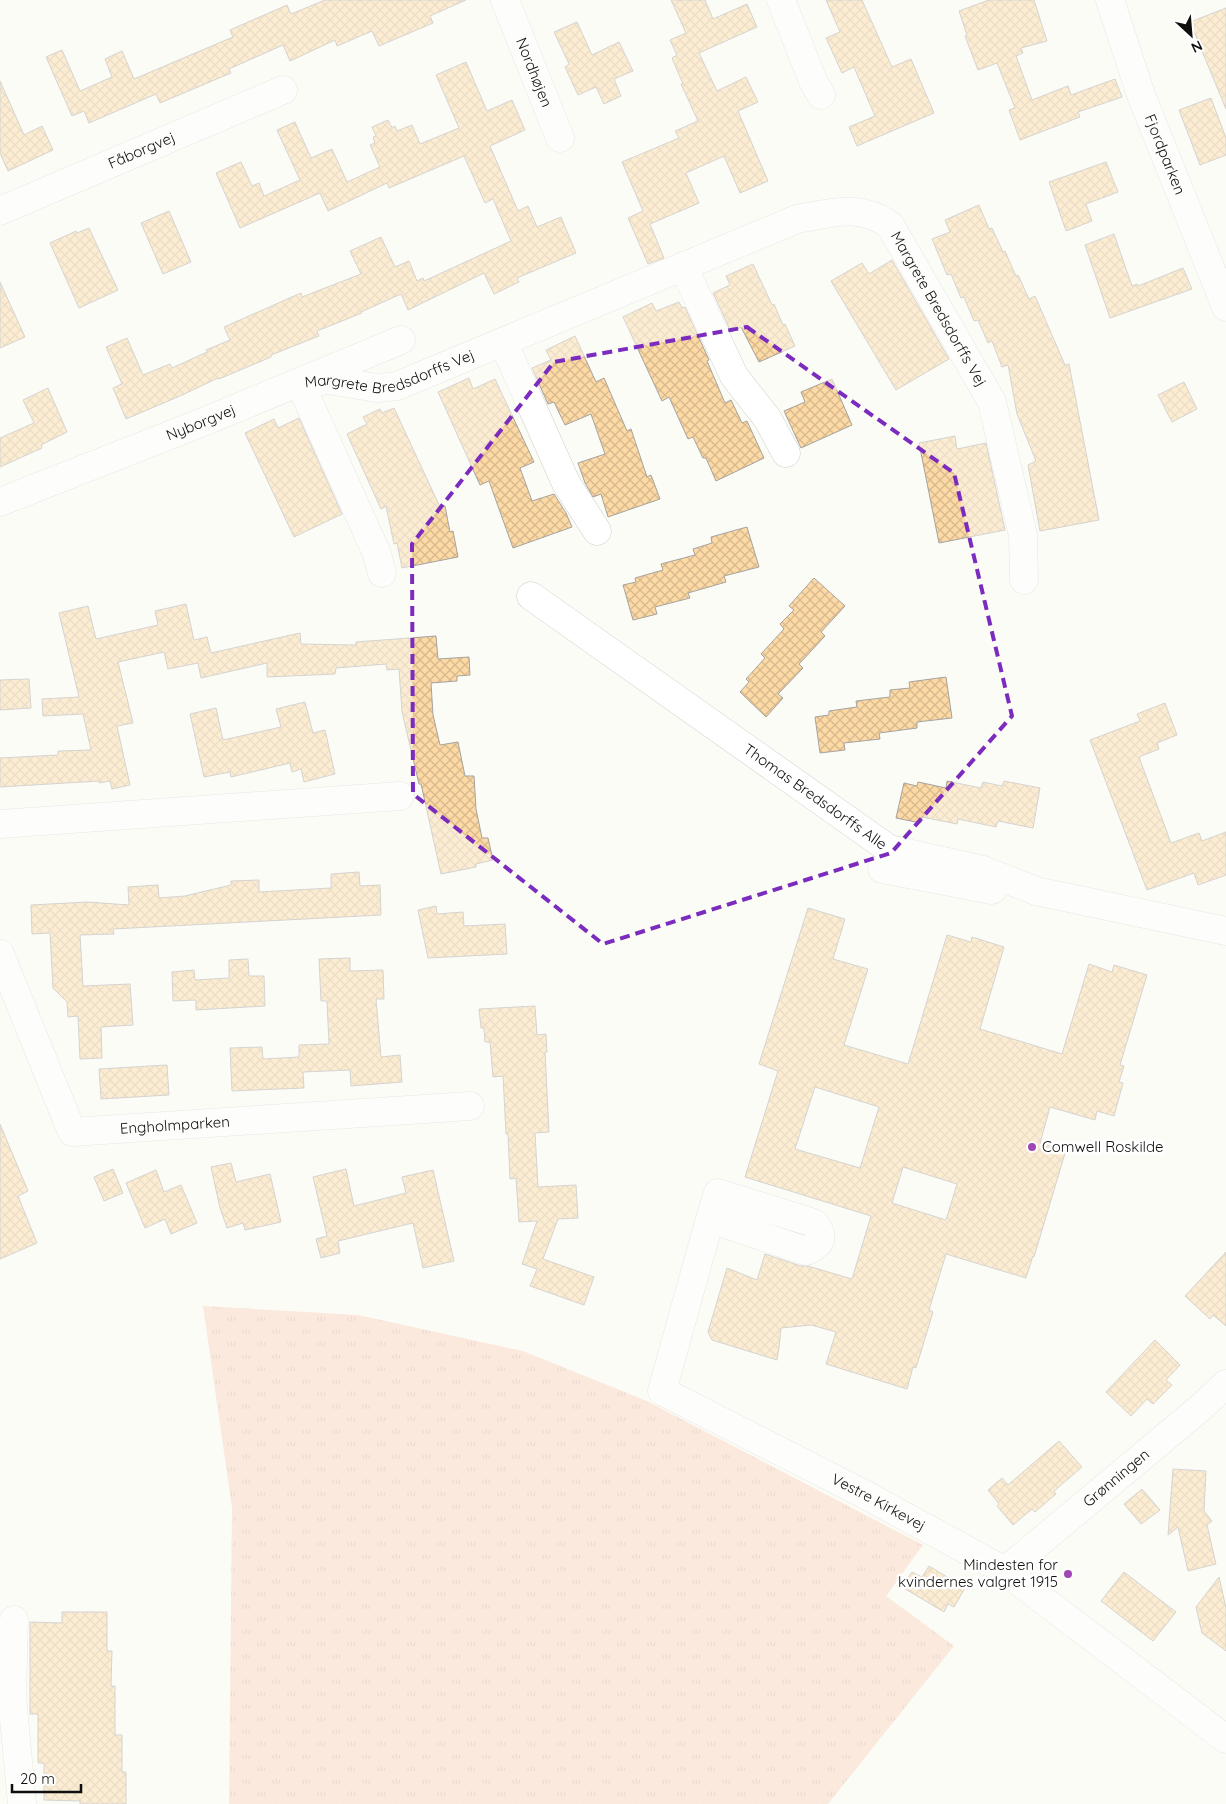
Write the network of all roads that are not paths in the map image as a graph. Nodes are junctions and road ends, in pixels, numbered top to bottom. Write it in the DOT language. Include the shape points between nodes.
graph roads {
  1 [pos="780,0"];
  2 [pos="1110,0"];
  3 [pos="510,2"];
  4 [pos="283,90"];
  5 [pos="821,95"];
  6 [pos="560,138"];
  7 [pos="0,211"];
  8 [pos="683,266"];
  9 [pos="1226,307"];
  10 [pos="401,340"];
  11 [pos="503,342"];
  12 [pos="300,383"];
  13 [pos="786,453"];
  14 [pos="0,502"];
  15 [pos="598,531"];
  16 [pos="382,573"];
  17 [pos="1024,580"];
  18 [pos="531,596"];
  19 [pos="400,796"];
  20 [pos="0,824"];
  21 [pos="882,869"];
  22 [pos="1036,891"];
  23 [pos="1226,932"];
  24 [pos="0,954"];
  25 [pos="470,1106"];
  26 [pos="710,1219"];
  27 [pos="1226,1384"];
  28 [pos="1005,1571"];
  29 [pos="14,1620"];
  30 [pos="6,1697"];
  31 [pos="1226,1738"];
  32 [pos="22,1804"];
  1 -- 5 [label="street"];
  2 -- 9 [label="street, Fjordparken" via="1141,95"];
  3 -- 6 [label="street, Nordhøjen"];
  4 -- 7 [label="street, Fåborgvej"];
  8 -- 11 [label="street, Margrete Bredsdorffs Vej"];
  8 -- 13 [label="street" via="734,376 768,418"];
  8 -- 17 [label="street, Margrete Bredsdorffs Vej" via="797,219 848,211 879,217 890,225 992,402 1023,535"];
  10 -- 12 [label="street, Nyborgvej"];
  11 -- 12 [label="street, Margrete Bredsdorffs Vej" via="397,386 377,388 328,380"];
  11 -- 15 [label="street" via="566,483"];
  12 -- 14 [label="street, Nyborgvej"];
  12 -- 16 [label="street, Margrete Bredsdorffs Vej" via="377,554"];
  18 -- 22 [label="street, Thomas Bredsdorffs Alle" via="890,849 983,870"];
  19 -- 20 [label="street"];
  21 -- 22 [label="street" via="986,890"];
  22 -- 23 [label="street, Thomas Bredsdorffs Alle"];
  24 -- 25 [label="street, Engholmparken" via="72,1132"];
  26 -- 28 [label="street, Vestre Kirkevej" via="662,1391 862,1493"];
  27 -- 28 [label="street, Grønningen"];
  28 -- 31 [label="street, Vestre Kirkevej"];
  29 -- 30 [label="street"];
  30 -- 32 [label="street"];
}
